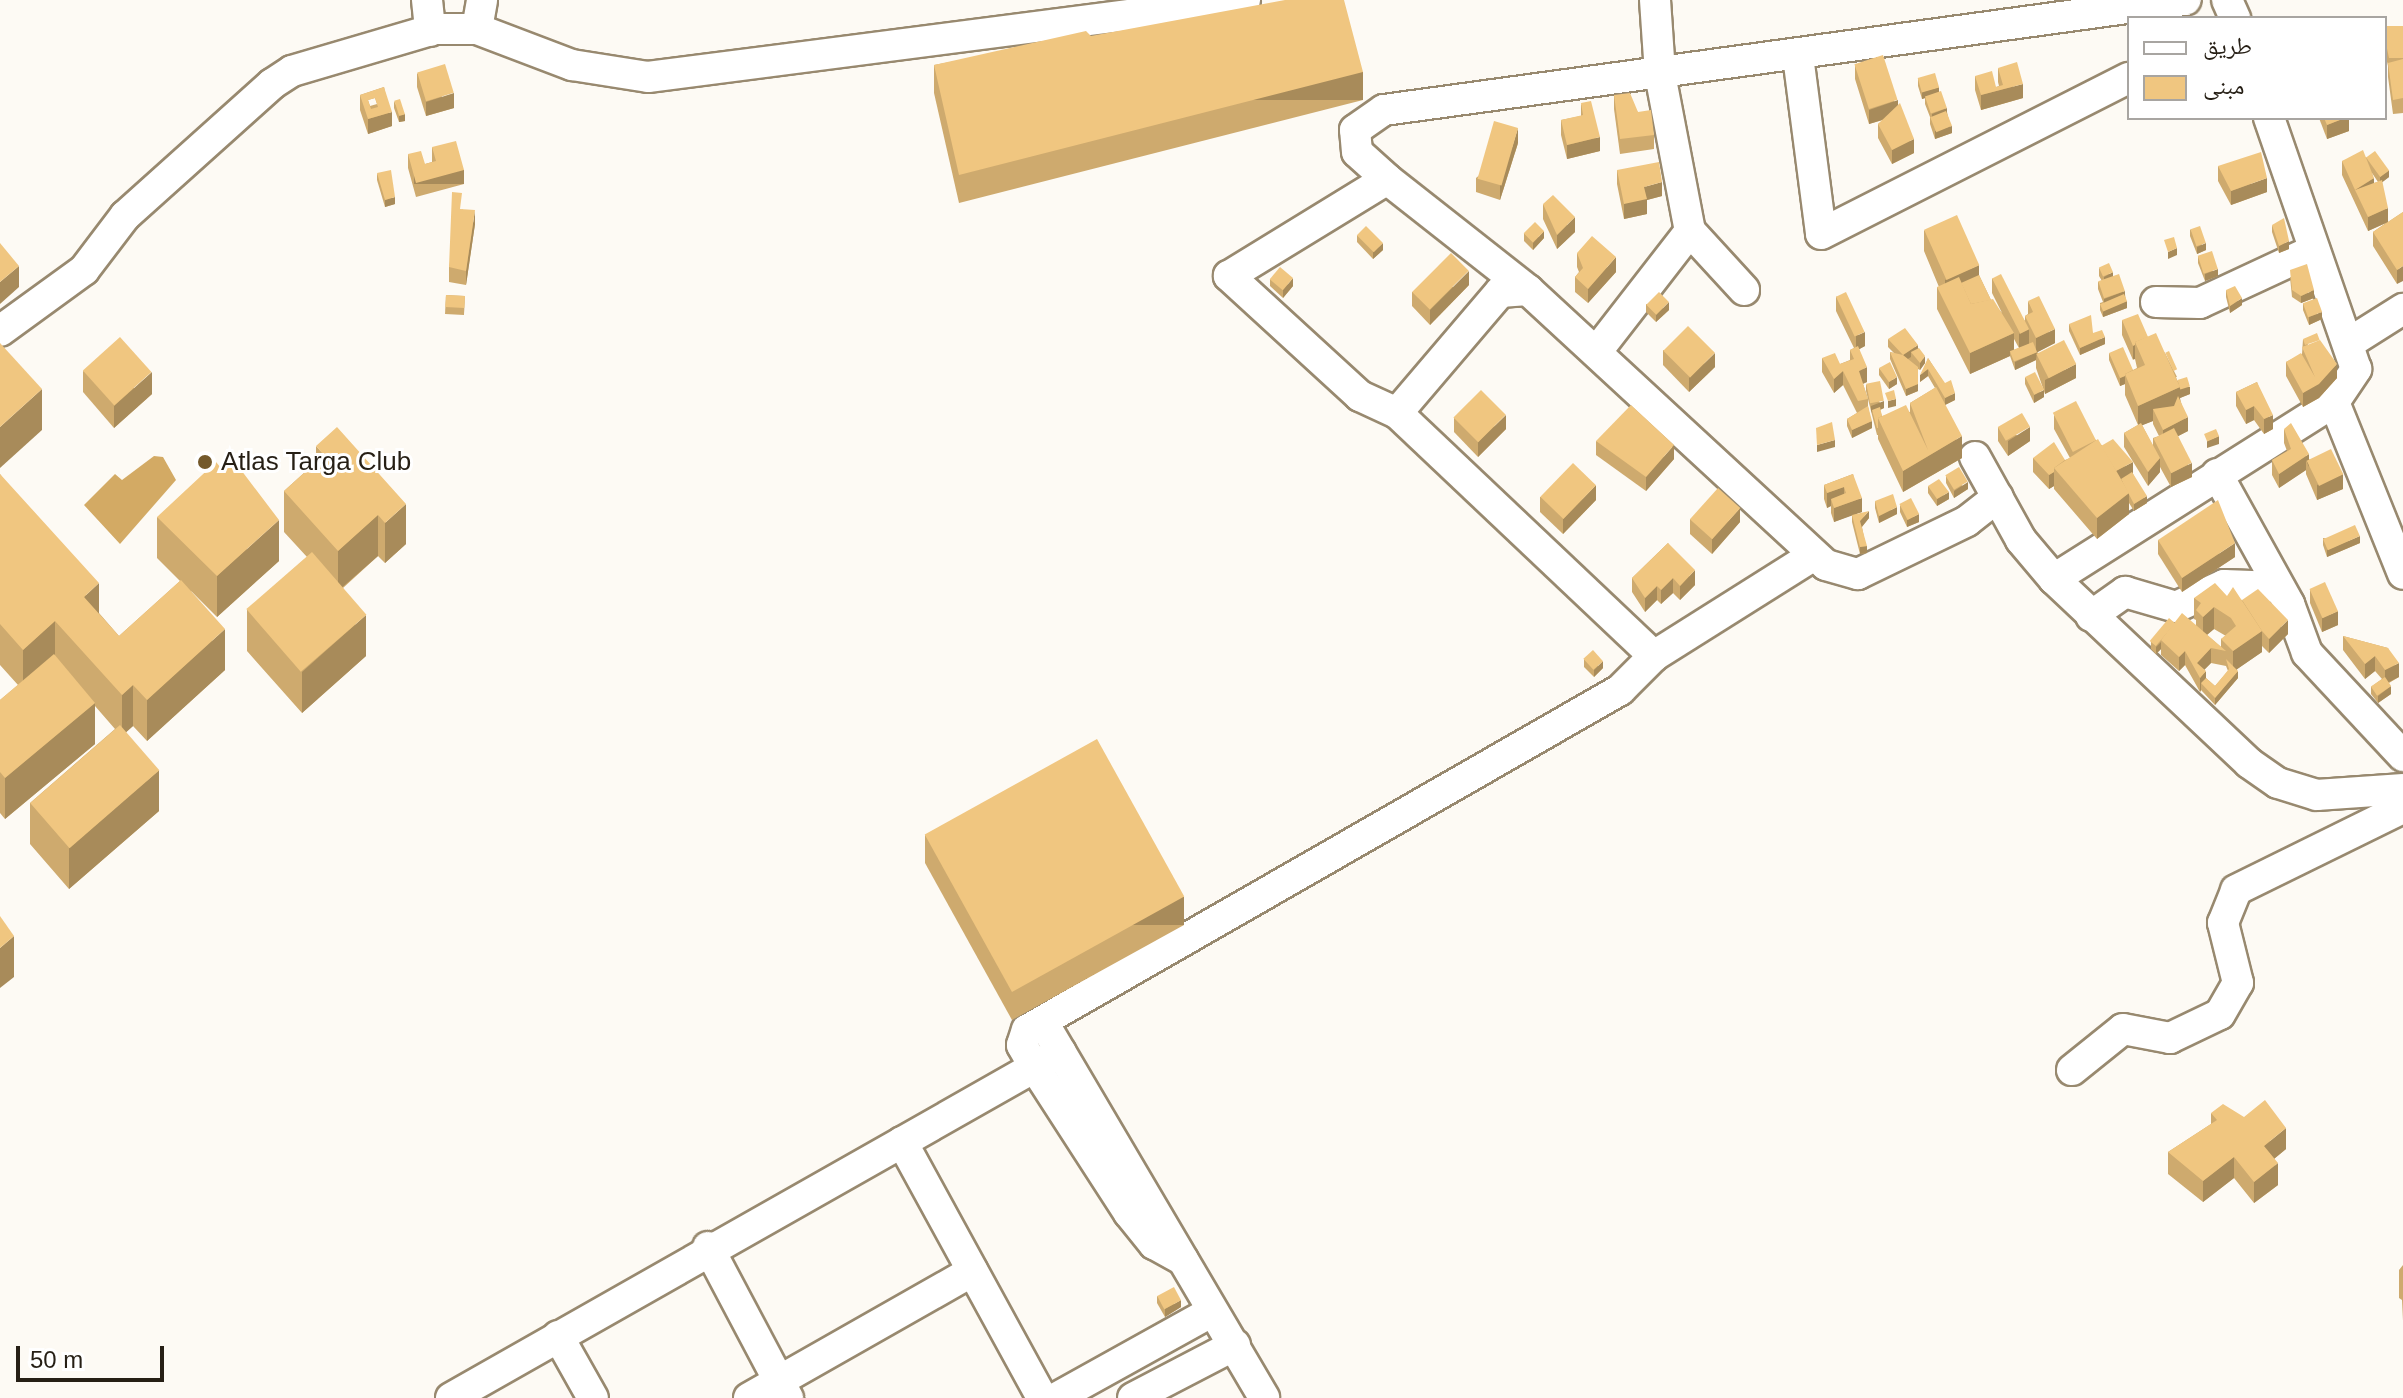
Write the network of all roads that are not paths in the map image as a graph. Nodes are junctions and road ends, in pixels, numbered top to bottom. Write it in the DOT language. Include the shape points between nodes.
graph roads {
  1 [pos="427,0"];
  2 [pos="1245,0"];
  3 [pos="1655,0"];
  4 [pos="2185,0"];
  5 [pos="479,15"];
  6 [pos="430,31"];
  7 [pos="1798,56"];
  8 [pos="1660,74"];
  9 [pos="2127,79"];
  10 [pos="2270,120"];
  11 [pos="1387,179"];
  12 [pos="1690,231"];
  13 [pos="2314,250"];
  14 [pos="1528,290"];
  15 [pos="1744,290"];
  16 [pos="2156,302"];
  17 [pos="2403,309"];
  18 [pos="0,331"];
  19 [pos="2349,343"];
  20 [pos="1597,351"];
  21 [pos="2334,402"];
  22 [pos="1397,413"];
  23 [pos="1975,457"];
  24 [pos="2217,474"];
  25 [pos="1998,497"];
  26 [pos="1811,557"];
  27 [pos="2402,571"];
  28 [pos="2054,579"];
  29 [pos="2279,587"];
  30 [pos="2091,616"];
  31 [pos="1654,656"];
  32 [pos="2403,756"];
  33 [pos="2403,789"];
  34 [pos="2403,808"];
  35 [pos="1042,1020"];
  36 [pos="1061,1052"];
  37 [pos="1034,1066"];
  38 [pos="2072,1070"];
  39 [pos="902,1142"];
  40 [pos="708,1247"];
  41 [pos="1183,1260"];
  42 [pos="973,1271"];
  43 [pos="1213,1311"];
  44 [pos="558,1336"];
  45 [pos="1235,1345"];
  46 [pos="784,1390"];
  47 [pos="451,1398"];
  48 [pos="593,1398"];
  49 [pos="749,1398"];
  50 [pos="1042,1398"];
  51 [pos="1056,1398"];
  52 [pos="1133,1398"];
  53 [pos="1264,1398"];
  1 -- 6 [label="street"];
  2 -- 5 [label="street" via="648,77 572,65"];
  3 -- 8 [label="street"];
  4 -- 7 [label="street"];
  5 -- 6 [label="street"];
  6 -- 18 [label="street" via="292,71 272,84 125,216 84,270"];
  7 -- 8 [label="street"];
  7 -- 9 [label="street" via="1821,234"];
  8 -- 11 [label="street" via="1384,110 1355,130 1357,152"];
  8 -- 12 [label="street"];
  10 -- 13 [label="street"];
  11 -- 14 [label="street"];
  11 -- 22 [label="street" via="1229,276 1360,396"];
  12 -- 15 [label="street"];
  12 -- 20 [label="street"];
  13 -- 16 [label="street" via="2200,303"];
  13 -- 19 [label="street"];
  14 -- 20 [label="street"];
  14 -- 22 [label="street" via="1500,292"];
  17 -- 19 [label="street"];
  19 -- 21 [label="street" via="2356,369"];
  20 -- 26 [label="street"];
  21 -- 24 [label="street"];
  21 -- 27 [label="street"];
  22 -- 31 [label="street"];
  23 -- 25 [label="street"];
  24 -- 28 [label="street"];
  24 -- 29 [label="street"];
  25 -- 26 [label="street" via="1967,521 1858,574"];
  25 -- 28 [label="street"];
  26 -- 31 [label="street"];
  28 -- 30 [label="street"];
  29 -- 30 [label="street" via="2224,585 2176,607 2125,592"];
  29 -- 32 [label="street" via="2307,653"];
  30 -- 33 [label="street" via="2278,783 2345,799"];
  31 -- 35 [label="street" via="1620,690"];
  34 -- 38 [label="street" via="2236,890 2223,923 2238,983 2220,1014 2170,1038 2123,1029"];
  35 -- 36 [label="street"];
  35 -- 37 [label="street" via="1022,1038"];
  36 -- 37 [label="street"];
  36 -- 41 [label="street"];
  37 -- 39 [label="street"];
  37 -- 41 [label="street" via="1129,1213 1154,1244"];
  39 -- 40 [label="street"];
  39 -- 42 [label="street"];
  40 -- 44 [label="street"];
  40 -- 46 [label="street"];
  41 -- 43 [label="street"];
  42 -- 46 [label="street"];
  42 -- 50 [label="street"];
  43 -- 45 [label="street"];
  43 -- 51 [label="street"];
  44 -- 47 [label="street"];
  44 -- 48 [label="street"];
  45 -- 52 [label="street"];
  45 -- 53 [label="street"];
  46 -- 49 [label="street"];
}
